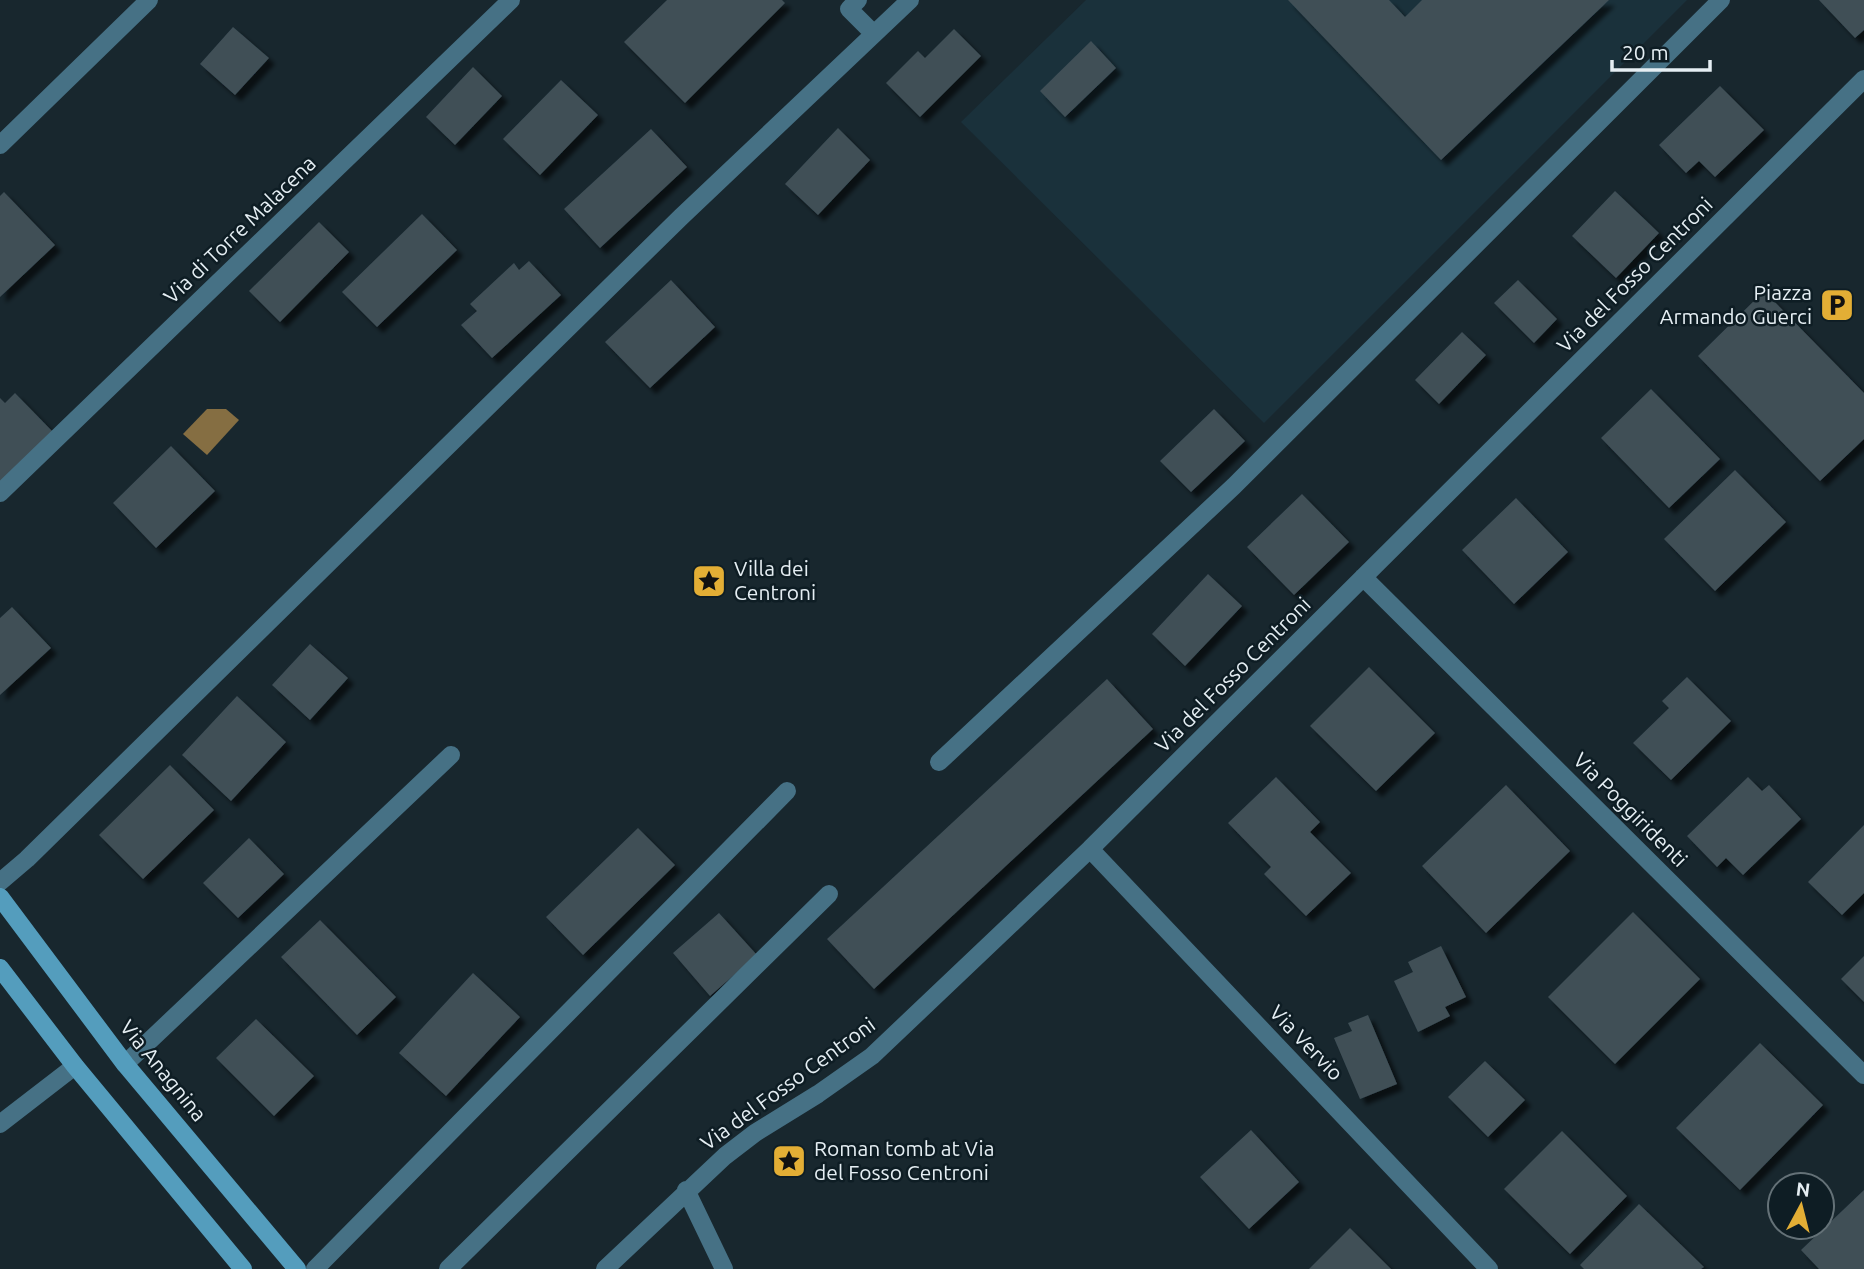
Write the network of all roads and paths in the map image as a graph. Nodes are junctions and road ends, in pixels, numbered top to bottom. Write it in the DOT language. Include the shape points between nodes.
graph roads {
  1 [pos="149,0"];
  2 [pos="511,0"];
  3 [pos="858,0"];
  4 [pos="910,0"];
  5 [pos="1721,0"];
  6 [pos="874,34"];
  7 [pos="1864,79"];
  8 [pos="0,145"];
  9 [pos="0,493"];
  10 [pos="1363,577"];
  11 [pos="452,755"];
  12 [pos="939,762"];
  13 [pos="787,791"];
  14 [pos="1090,849"];
  15 [pos="0,882"];
  16 [pos="829,894"];
  17 [pos="0,897"];
  18 [pos="0,968"];
  19 [pos="125,1064"];
  20 [pos="75,1066"];
  21 [pos="1864,1075"];
  22 [pos="0,1124"];
  23 [pos="686,1190"];
  24 [pos="243,1269"];
  25 [pos="297,1269"];
  26 [pos="315,1269"];
  27 [pos="448,1269"];
  28 [pos="605,1269"];
  29 [pos="724,1269"];
  30 [pos="1489,1269"];
  1 -- 8 [label="street"];
  2 -- 9 [label="street, Via di Torre Malacena"];
  3 -- 6 [label="street" via="849,9"];
  4 -- 6 [label="street"];
  5 -- 12 [label="street" via="1234,486"];
  6 -- 15 [label="street"];
  7 -- 10 [label="street, Via del Fosso Centroni"];
  10 -- 14 [label="street, Via del Fosso Centroni"];
  10 -- 21 [label="street, Via Poggiridenti"];
  11 -- 19 [label="street"];
  13 -- 26 [label="street"];
  14 -- 23 [label="street, Via del Fosso Centroni" via="872,1056 755,1133"];
  14 -- 30 [label="street, Via Vervio"];
  16 -- 27 [label="street"];
  17 -- 19 [label="main road, Via Anagnina"];
  18 -- 20 [label="main road"];
  19 -- 25 [label="main road, Via Anagnina"];
  20 -- 22 [label="street"];
  20 -- 24 [label="main road"];
  23 -- 28 [label="street, Via del Fosso Centroni"];
  23 -- 29 [label="street"];
}
